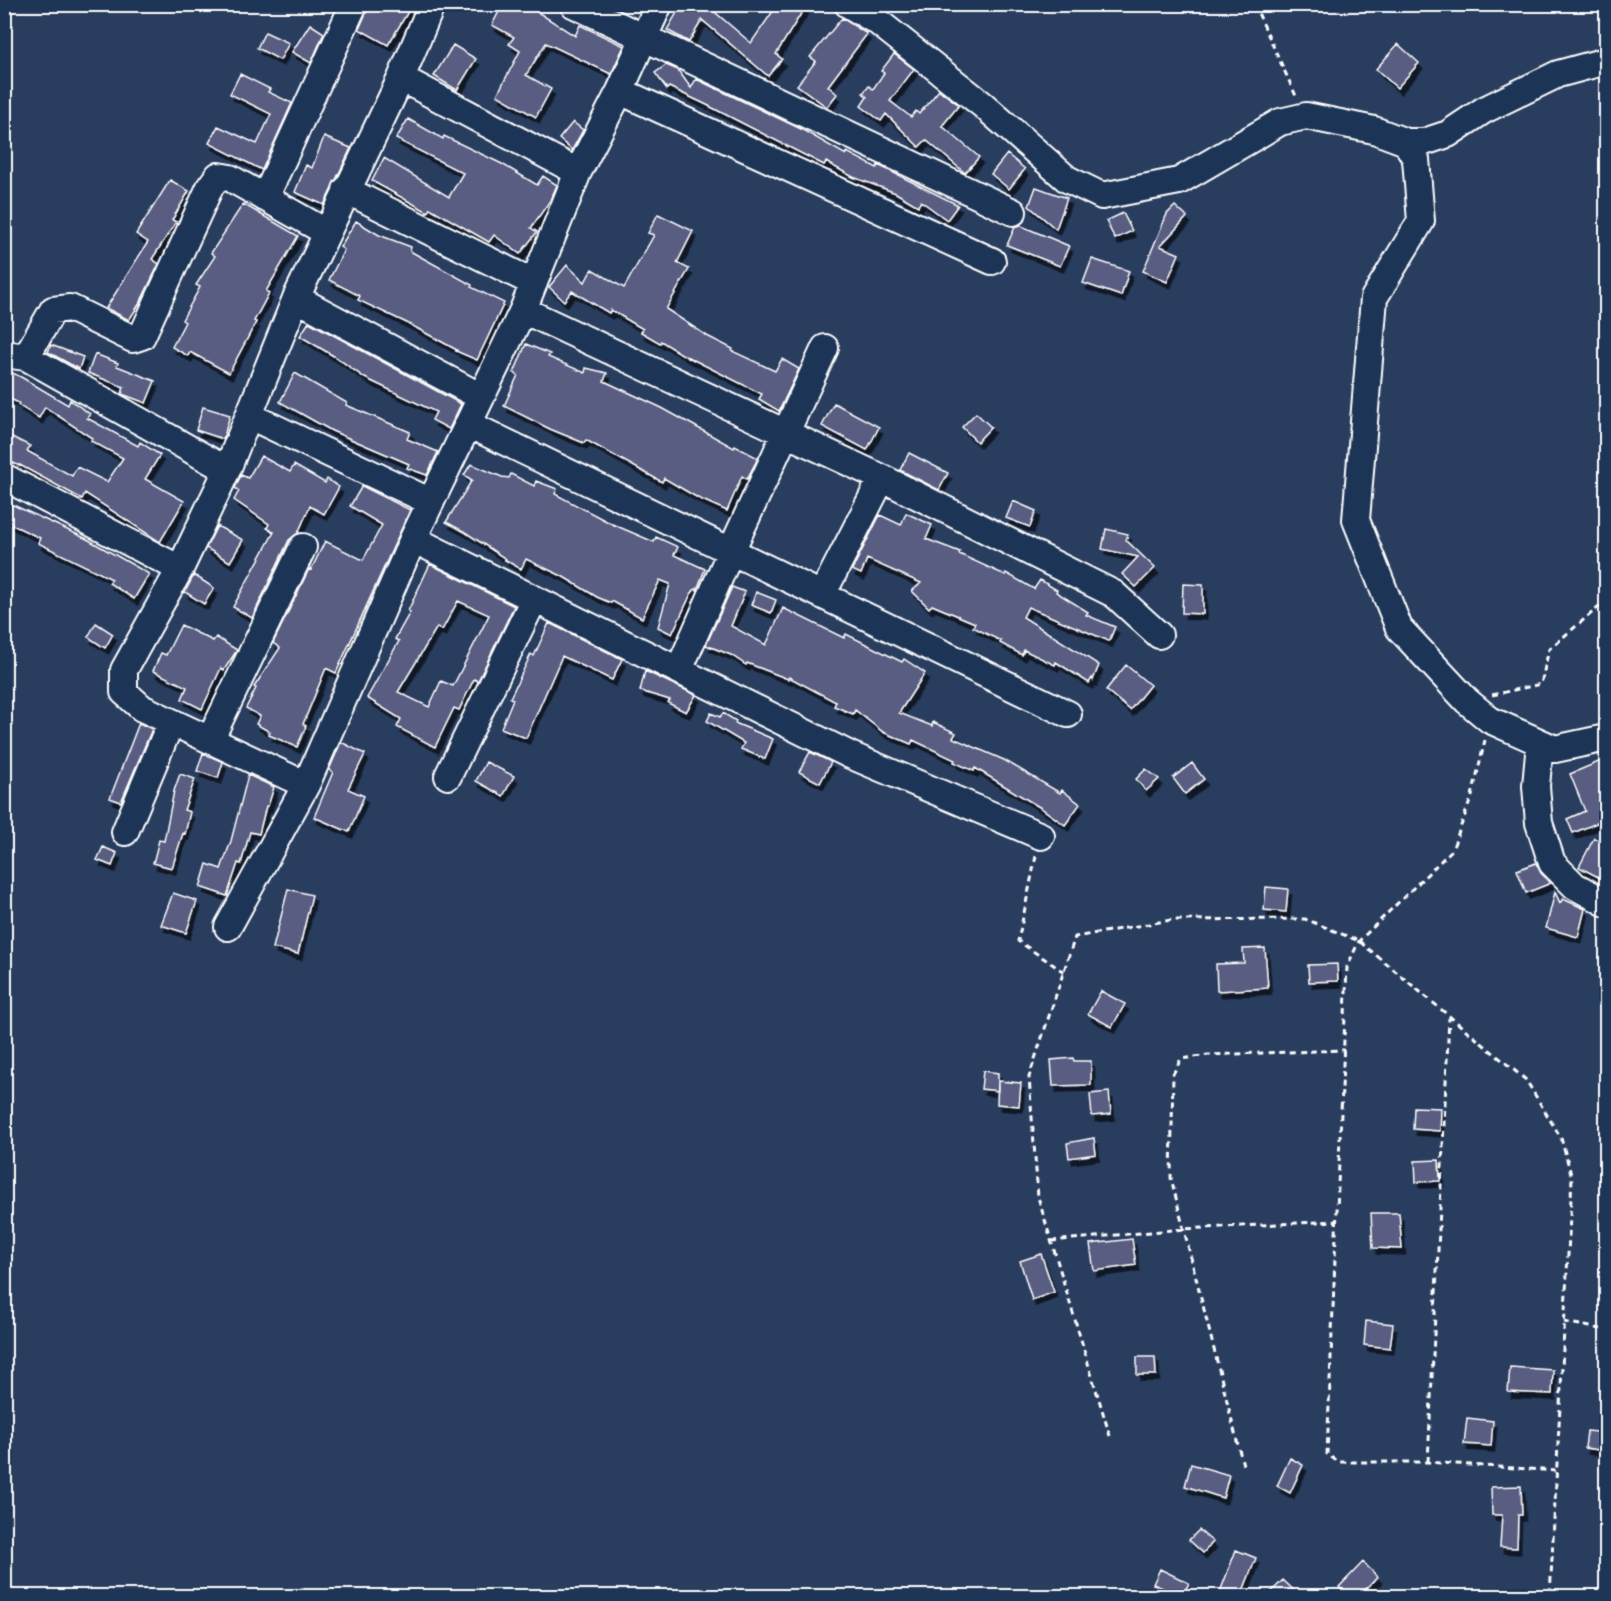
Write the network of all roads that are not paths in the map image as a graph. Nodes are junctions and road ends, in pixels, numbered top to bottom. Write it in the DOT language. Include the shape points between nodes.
graph roads {
  1 [pos="354,4"];
  2 [pos="432,4"];
  3 [pos="573,4"];
  4 [pos="659,4"];
  5 [pos="848,4"];
  6 [pos="643,37"];
  7 [pos="1606,62"];
  8 [pos="401,78"];
  9 [pos="620,91"];
  10 [pos="1406,142"];
  11 [pos="578,172"];
  12 [pos="346,190"];
  13 [pos="265,198"];
  14 [pos="1013,212"];
  15 [pos="326,232"];
  16 [pos="992,261"];
  17 [pos="534,283"];
  18 [pos="296,298"];
  19 [pos="522,310"];
  20 [pos="825,348"];
  21 [pos="15,355"];
  22 [pos="481,397"];
  23 [pos="250,416"];
  24 [pos="468,424"];
  25 [pos="785,433"];
  26 [pos="227,470"];
  27 [pos="4,477"];
  28 [pos="882,478"];
  29 [pos="430,502"];
  30 [pos="413,539"];
  31 [pos="303,547"];
  32 [pos="730,551"];
  33 [pos="180,569"];
  34 [pos="822,596"];
  35 [pos="534,599"];
  36 [pos="1159,635"];
  37 [pos="679,670"];
  38 [pos="1068,714"];
  39 [pos="171,722"];
  40 [pos="1606,738"];
  41 [pos="210,740"];
  42 [pos="1540,743"];
  43 [pos="448,776"];
  44 [pos="306,785"];
  45 [pos="126,832"];
  46 [pos="1041,836"];
  47 [pos="1606,903"];
  48 [pos="228,927"];
  1 -- 13 [label="street"];
  2 -- 8 [label="street"];
  3 -- 6 [label="street"];
  4 -- 6 [label="street"];
  5 -- 10 [label="street" via="878,22 983,105 1067,179 1102,196 1179,181 1280,122 1306,116 1374,130"];
  6 -- 9 [label="street"];
  6 -- 14 [label="street"];
  7 -- 10 [label="street" via="1558,74 1484,110 1448,134 1424,142"];
  8 -- 11 [label="street"];
  8 -- 12 [label="street"];
  9 -- 11 [label="street"];
  9 -- 16 [label="street"];
  10 -- 42 [label="street" via="1416,159 1421,220 1374,298 1356,520 1399,628 1490,720"];
  11 -- 17 [label="street"];
  12 -- 15 [label="street"];
  12 -- 17 [label="street"];
  13 -- 15 [label="street"];
  13 -- 21 [label="street" via="230,178 218,176 142,336 133,339 70,308 53,310"];
  15 -- 18 [label="street"];
  17 -- 19 [label="street"];
  18 -- 22 [label="street"];
  18 -- 23 [label="street"];
  19 -- 22 [label="street"];
  19 -- 25 [label="street"];
  20 -- 25 [label="street"];
  21 -- 26 [label="street"];
  22 -- 24 [label="street"];
  23 -- 26 [label="street"];
  23 -- 29 [label="street"];
  24 -- 29 [label="street"];
  24 -- 32 [label="street"];
  25 -- 28 [label="street"];
  25 -- 32 [label="street"];
  26 -- 33 [label="street"];
  27 -- 33 [label="street"];
  28 -- 34 [label="street"];
  28 -- 36 [label="street" via="1114,594"];
  29 -- 30 [label="street"];
  30 -- 35 [label="street"];
  30 -- 44 [label="street"];
  31 -- 41 [label="street"];
  32 -- 34 [label="street"];
  32 -- 37 [label="street"];
  33 -- 39 [label="street" via="124,670 124,692 142,708"];
  34 -- 38 [label="street"];
  35 -- 37 [label="street"];
  35 -- 43 [label="street"];
  37 -- 46 [label="street" via="850,755"];
  39 -- 41 [label="street"];
  39 -- 45 [label="street"];
  40 -- 42 [label="street" via="1555,749"];
  41 -- 44 [label="street"];
  42 -- 47 [label="street" via="1536,786 1539,823 1552,863 1575,886"];
  44 -- 48 [label="street"];
}
